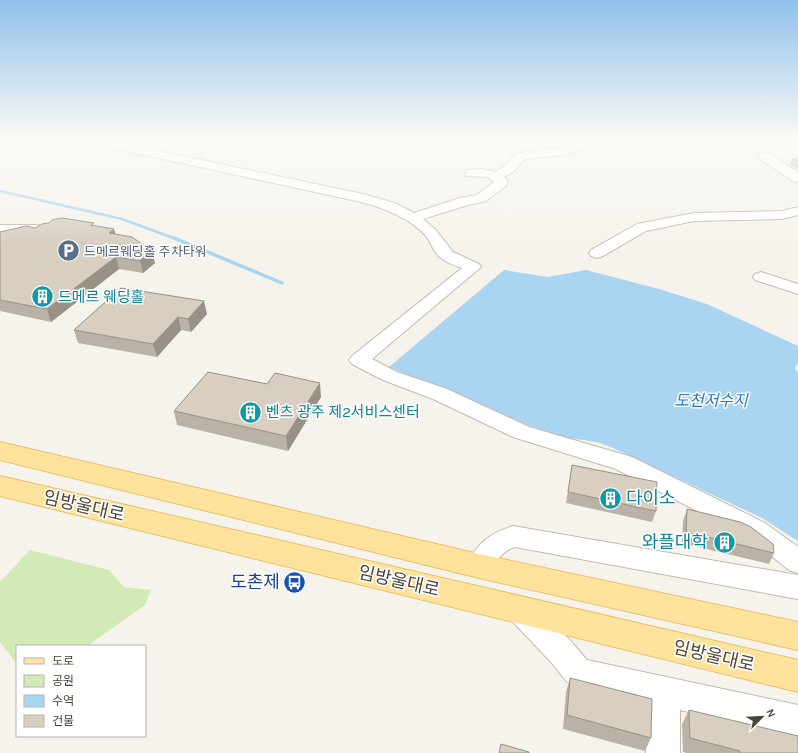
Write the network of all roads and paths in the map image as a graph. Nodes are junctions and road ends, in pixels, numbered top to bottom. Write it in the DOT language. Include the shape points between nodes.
graph roads {
  1 [pos="250,174"];
  2 [pos="490,174"];
  3 [pos="500,174"];
  4 [pos="497,176"];
  5 [pos="798,211"];
  6 [pos="411,218"];
  7 [pos="0,229"];
  8 [pos="48,230"];
  9 [pos="597,253"];
  10 [pos="761,277"];
  11 [pos="798,289"];
  12 [pos="0,450"];
  13 [pos="0,486"];
  14 [pos="798,562"];
  15 [pos="479,566"];
  16 [pos="798,587"];
  17 [pos="519,609"];
  18 [pos="798,636"];
  19 [pos="798,676"];
  20 [pos="664,691"];
  21 [pos="798,721"];
  22 [pos="663,753"];
  1 -- 6 [label="street" via="363,198 393,207"];
  2 -- 4 [label="street"];
  3 -- 4 [label="street"];
  4 -- 6 [label="street" via="501,183 481,198"];
  5 -- 9 [label="street" via="782,215 681,218 642,227"];
  6 -- 14 [label="street" via="430,232 441,251 473,267 359,360 390,376 440,394 521,432 624,463 756,530"];
  7 -- 8 [label="street"];
  10 -- 11 [label="street"];
  12 -- 15 [label="main road, 임방울대로"];
  13 -- 17 [label="main road, 임방울대로"];
  15 -- 16 [label="street" via="495,545 513,536"];
  15 -- 18 [label="main road, 임방울대로"];
  17 -- 19 [label="main road, 임방울대로"];
  17 -- 20 [label="street" via="578,672"];
  20 -- 21 [label="street"];
  20 -- 22 [label="street"];
}
